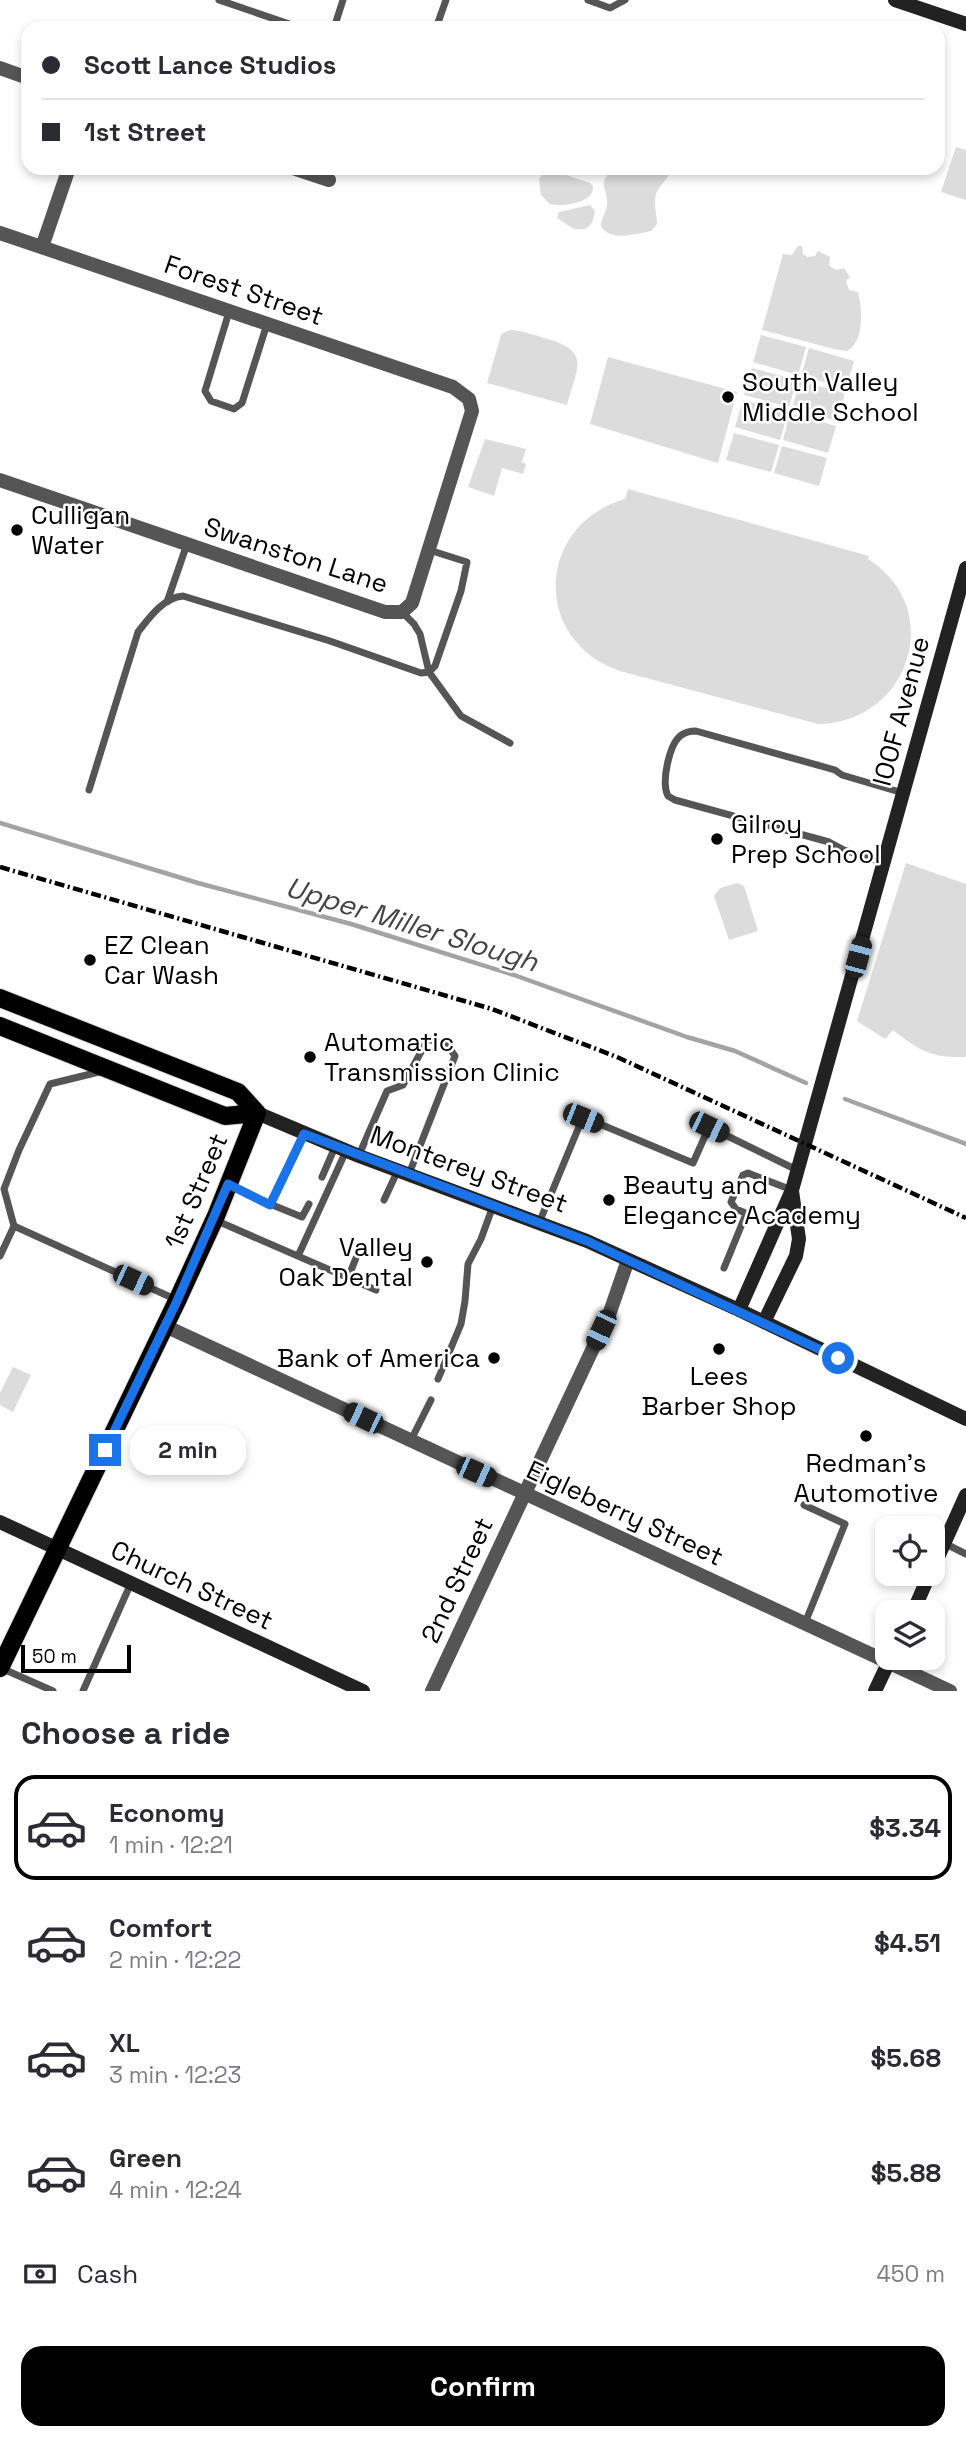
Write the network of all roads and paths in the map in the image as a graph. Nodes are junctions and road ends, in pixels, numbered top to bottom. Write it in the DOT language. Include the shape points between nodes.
graph roads {
  1 [pos="219,0"];
  2 [pos="343,0"];
  3 [pos="446,0"];
  4 [pos="588,0"];
  5 [pos="625,0"];
  6 [pos="895,0"];
  7 [pos="236,3"];
  8 [pos="283,21"];
  9 [pos="336,21"];
  10 [pos="438,21"];
  11 [pos="966,24"];
  12 [pos="0,68"];
  13 [pos="21,76"];
  14 [pos="67,175"];
  15 [pos="314,175"];
  16 [pos="329,180"];
  17 [pos="0,233"];
  18 [pos="42,247"];
  19 [pos="229,311"];
  20 [pos="267,323"];
  21 [pos="469,399"];
  22 [pos="0,480"];
  23 [pos="187,544"];
  24 [pos="429,550"];
  25 [pos="965,575"];
  26 [pos="166,603"];
  27 [pos="402,612"];
  28 [pos="429,672"];
  29 [pos="510,743"];
  30 [pos="89,790"];
  31 [pos="904,793"];
  32 [pos="884,863"];
  33 [pos="0,998"];
  34 [pos="0,1026"];
  35 [pos="110,1070"];
  36 [pos="257,1113"];
  37 [pos="304,1134"];
  38 [pos="347,1151"];
  39 [pos="798,1170"];
  40 [pos="404,1172"];
  41 [pos="322,1177"];
  42 [pos="228,1184"];
  43 [pos="792,1190"];
  44 [pos="384,1200"];
  45 [pos="309,1204"];
  46 [pos="270,1205"];
  47 [pos="493,1206"];
  48 [pos="746,1214"];
  49 [pos="214,1220"];
  50 [pos="539,1223"];
  51 [pos="14,1226"];
  52 [pos="776,1226"];
  53 [pos="0,1256"];
  54 [pos="298,1256"];
  55 [pos="356,1258"];
  56 [pos="628,1260"];
  57 [pos="724,1268"];
  58 [pos="348,1278"];
  59 [pos="376,1290"];
  60 [pos="177,1301"];
  61 [pos="739,1310"];
  62 [pos="764,1322"];
  63 [pos="165,1326"];
  64 [pos="438,1379"];
  65 [pos="431,1400"];
  66 [pos="966,1419"];
  67 [pos="411,1441"];
  68 [pos="524,1493"];
  69 [pos="966,1495"];
  70 [pos="804,1505"];
  71 [pos="0,1522"];
  72 [pos="945,1541"];
  73 [pos="945,1544"];
  74 [pos="58,1549"];
  75 [pos="966,1554"];
  76 [pos="131,1583"];
  77 [pos="805,1624"];
  78 [pos="875,1654"];
  79 [pos="0,1668"];
  80 [pos="885,1670"];
  81 [pos="909,1670"];
  82 [pos="53,1691"];
  83 [pos="83,1691"];
  84 [pos="363,1691"];
  85 [pos="432,1691"];
  86 [pos="875,1691"];
  87 [pos="950,1691"];
  1 -- 7 [label="lane"];
  2 -- 9 [label="lane"];
  3 -- 10 [label="lane"];
  4 -- 5 [label="lane" via="610,8"];
  6 -- 11 [label="street"];
  7 -- 8 [label="lane"];
  12 -- 13 [label="street"];
  14 -- 18 [label="street"];
  15 -- 16 [label="street"];
  17 -- 18 [label="street, Forest Street"];
  18 -- 19 [label="street, Forest Street"];
  19 -- 20 [label="street, Forest Street"];
  19 -- 20 [label="lane" via="205,391 211,401 234,409 242,403"];
  20 -- 21 [label="street, Forest Street" via="453,387"];
  21 -- 24 [label="street, Swanston Lane" via="470,423"];
  22 -- 23 [label="street, Swanston Lane"];
  23 -- 26 [label="lane"];
  23 -- 27 [label="street, Swanston Lane" via="385,612"];
  24 -- 27 [label="street, Swanston Lane" via="412,604"];
  24 -- 28 [label="lane" via="467,562 446,637"];
  25 -- 31 [label="street, IOOF Avenue"];
  26 -- 28 [label="lane" via="183,596"];
  26 -- 30 [label="lane" via="138,632"];
  27 -- 28 [label="lane" via="420,634"];
  28 -- 29 [label="lane" via="461,716"];
  31 -- 32 [label="street, IOOF Avenue"];
  31 -- 32 [label="lane" via="696,731 688,731 674,743 663,779 667,796 675,800 829,842"];
  32 -- 39 [label="street, IOOF Avenue"];
  33 -- 36 [label="main road, Monterey Street" via="238,1093"];
  34 -- 35 [label="main road, Monterey Street"];
  35 -- 36 [label="main road, Monterey Street" via="225,1116"];
  35 -- 51 [label="lane" via="50,1084 4,1189"];
  36 -- 37 [label="street, Monterey Street"];
  36 -- 42 [label="main road, 1st Street"];
  37 -- 38 [label="street, Monterey Street"];
  37 -- 46 [label="lane"];
  38 -- 40 [label="street, Monterey Street"];
  38 -- 40 [label="lane" via="387,1091 403,1085 428,1039 448,1046 455,1056"];
  38 -- 41 [label="lane"];
  38 -- 54 [label="lane"];
  39 -- 43 [label="street, IOOF Avenue"];
  39 -- 50 [label="lane" via="709,1127 693,1163 583,1118"];
  40 -- 44 [label="lane"];
  40 -- 47 [label="street, Monterey Street"];
  42 -- 46 [label="lane"];
  42 -- 49 [label="main road, 1st Street"];
  43 -- 48 [label="lane" via="748,1172 731,1202"];
  43 -- 52 [label="street, IOOF Avenue"];
  43 -- 62 [label="street, IOOF Avenue" via="799,1239 796,1256"];
  45 -- 46 [label="lane" via="302,1217"];
  47 -- 50 [label="street, Monterey Street"];
  47 -- 64 [label="lane" via="468,1264 461,1324"];
  48 -- 52 [label="lane"];
  48 -- 57 [label="lane"];
  49 -- 54 [label="lane"];
  49 -- 60 [label="main road, 1st Street"];
  50 -- 56 [label="street, Monterey Street"];
  51 -- 53 [label="lane"];
  51 -- 60 [label="lane"];
  52 -- 61 [label="street, IOOF Avenue"];
  54 -- 58 [label="lane"];
  55 -- 58 [label="lane"];
  56 -- 61 [label="street, Monterey Street"];
  56 -- 68 [label="street, 2nd Street" via="610,1312"];
  58 -- 59 [label="lane"];
  60 -- 63 [label="main road, 1st Street"];
  61 -- 62 [label="street, Monterey Street"];
  62 -- 66 [label="street, Monterey Street"];
  63 -- 67 [label="street, Eigleberry Street"];
  63 -- 74 [label="main road, 1st Street"];
  65 -- 67 [label="lane"];
  67 -- 68 [label="street, Eigleberry Street"];
  68 -- 77 [label="street, Eigleberry Street"];
  68 -- 85 [label="street, 2nd Street"];
  69 -- 72 [label="street"];
  70 -- 77 [label="lane" via="845,1524"];
  71 -- 74 [label="street, Church Street"];
  73 -- 75 [label="lane"];
  74 -- 76 [label="street, Church Street"];
  74 -- 79 [label="main road, 1st Street"];
  76 -- 83 [label="lane"];
  76 -- 84 [label="street, Church Street"];
  77 -- 78 [label="street, Eigleberry Street"];
  79 -- 82 [label="lane"];
  80 -- 86 [label="street"];
  81 -- 87 [label="street, Eigleberry Street"];
}
